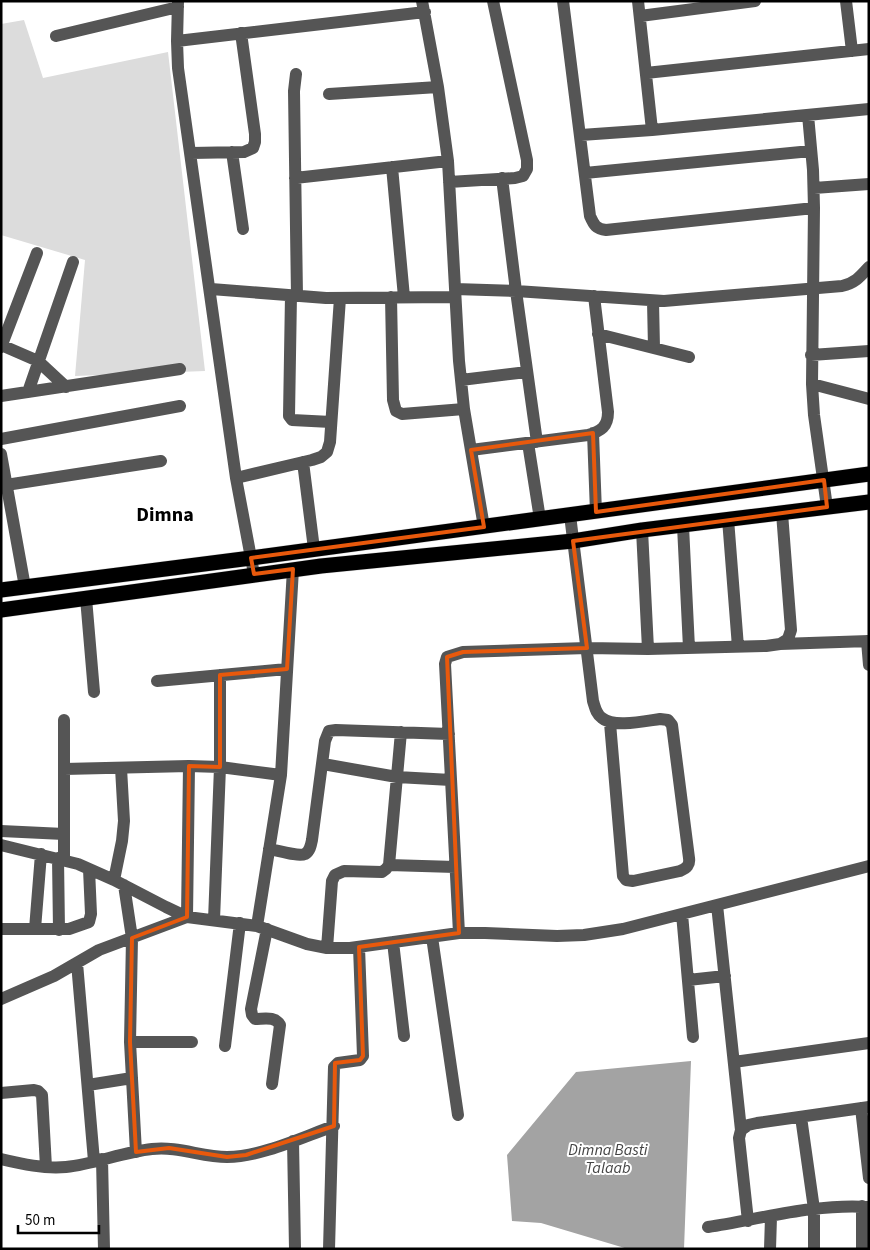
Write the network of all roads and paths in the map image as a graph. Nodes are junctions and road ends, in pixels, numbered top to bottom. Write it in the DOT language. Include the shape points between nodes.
graph roads {
  1 [pos="494,1"];
  2 [pos="563,1"];
  3 [pos="638,1"];
  4 [pos="755,1"];
  5 [pos="846,1"];
  6 [pos="725,3"];
  7 [pos="178,4"];
  8 [pos="423,7"];
  9 [pos="640,16"];
  10 [pos="241,33"];
  11 [pos="56,36"];
  12 [pos="177,40"];
  13 [pos="869,49"];
  14 [pos="852,50"];
  15 [pos="646,73"];
  16 [pos="296,74"];
  17 [pos="438,88"];
  18 [pos="329,94"];
  19 [pos="869,108"];
  20 [pos="808,115"];
  21 [pos="652,130"];
  22 [pos="581,135"];
  23 [pos="812,151"];
  24 [pos="232,152"];
  25 [pos="191,153"];
  26 [pos="448,161"];
  27 [pos="392,167"];
  28 [pos="585,173"];
  29 [pos="295,178"];
  30 [pos="502,178"];
  31 [pos="449,182"];
  32 [pos="869,184"];
  33 [pos="814,188"];
  34 [pos="814,208"];
  35 [pos="243,229"];
  36 [pos="37,253"];
  37 [pos="72,262"];
  38 [pos="869,267"];
  39 [pos="813,287"];
  40 [pos="211,289"];
  41 [pos="516,291"];
  42 [pos="455,293"];
  43 [pos="294,295"];
  44 [pos="594,296"];
  45 [pos="340,298"];
  46 [pos="391,298"];
  47 [pos="404,298"];
  48 [pos="654,301"];
  49 [pos="598,334"];
  50 [pos="1,346"];
  51 [pos="654,348"];
  52 [pos="869,351"];
  53 [pos="811,355"];
  54 [pos="689,357"];
  55 [pos="38,361"];
  56 [pos="180,369"];
  57 [pos="527,372"];
  58 [pos="461,380"];
  59 [pos="812,384"];
  60 [pos="66,387"];
  61 [pos="28,392"];
  62 [pos="1,396"];
  63 [pos="869,399"];
  64 [pos="180,406"];
  65 [pos="464,409"];
  66 [pos="331,422"];
  67 [pos="593,433"];
  68 [pos="1,439"];
  69 [pos="532,442"];
  70 [pos="470,450"];
  71 [pos="1,454"];
  72 [pos="161,461"];
  73 [pos="303,462"];
  74 [pos="869,474"];
  75 [pos="236,478"];
  76 [pos="824,480"];
  77 [pos="6,485"];
  78 [pos="869,502"];
  79 [pos="827,507"];
  80 [pos="596,512"];
  81 [pos="782,513"];
  82 [pos="570,515"];
  83 [pos="540,519"];
  84 [pos="728,519"];
  85 [pos="484,526"];
  86 [pos="683,526"];
  87 [pos="642,530"];
  88 [pos="573,541"];
  89 [pos="314,549"];
  90 [pos="251,558"];
  91 [pos="293,570"];
  92 [pos="254,574"];
  93 [pos="25,587"];
  94 [pos="1,590"];
  95 [pos="86,598"];
  96 [pos="1,610"];
  97 [pos="868,641"];
  98 [pos="780,644"];
  99 [pos="738,647"];
  100 [pos="587,648"];
  101 [pos="689,648"];
  102 [pos="648,649"];
  103 [pos="869,665"];
  104 [pos="287,669"];
  105 [pos="220,676"];
  106 [pos="157,681"];
  107 [pos="94,692"];
  108 [pos="64,720"];
  109 [pos="610,723"];
  110 [pos="401,732"];
  111 [pos="448,734"];
  112 [pos="323,764"];
  113 [pos="190,766"];
  114 [pos="121,768"];
  115 [pos="220,768"];
  116 [pos="64,769"];
  117 [pos="280,775"];
  118 [pos="397,777"];
  119 [pos="451,780"];
  120 [pos="1,831"];
  121 [pos="64,834"];
  122 [pos="1,845"];
  123 [pos="269,849"];
  124 [pos="41,854"];
  125 [pos="61,859"];
  126 [pos="390,864"];
  127 [pos="869,866"];
  128 [pos="455,867"];
  129 [pos="89,869"];
  130 [pos="119,882"];
  131 [pos="717,905"];
  132 [pos="682,914"];
  133 [pos="188,917"];
  134 [pos="214,920"];
  135 [pos="240,923"];
  136 [pos="262,927"];
  137 [pos="1,929"];
  138 [pos="35,930"];
  139 [pos="59,930"];
  140 [pos="459,933"];
  141 [pos="432,937"];
  142 [pos="132,938"];
  143 [pos="393,942"];
  144 [pos="359,947"];
  145 [pos="326,948"];
  146 [pos="77,963"];
  147 [pos="724,976"];
  148 [pos="688,980"];
  149 [pos="1,1000"];
  150 [pos="404,1036"];
  151 [pos="693,1036"];
  152 [pos="130,1042"];
  153 [pos="192,1042"];
  154 [pos="869,1043"];
  155 [pos="225,1046"];
  156 [pos="734,1062"];
  157 [pos="132,1078"];
  158 [pos="272,1084"];
  159 [pos="88,1085"];
  160 [pos="1,1093"];
  161 [pos="865,1108"];
  162 [pos="458,1115"];
  163 [pos="802,1117"];
  164 [pos="334,1126"];
  165 [pos="741,1130"];
  166 [pos="293,1141"];
  167 [pos="136,1152"];
  168 [pos="1,1159"];
  169 [pos="98,1160"];
  170 [pos="46,1167"];
  171 [pos="869,1178"];
  172 [pos="866,1206"];
  173 [pos="814,1209"];
  174 [pos="771,1217"];
  175 [pos="748,1221"];
  176 [pos="708,1227"];
  177 [pos="104,1249"];
  178 [pos="295,1249"];
  179 [pos="329,1249"];
  180 [pos="770,1249"];
  181 [pos="814,1249"];
  182 [pos="862,1249"];
  1 -- 30 [label="street" via="527,160 523,176"];
  2 -- 22 [label="street"];
  3 -- 9 [label="street"];
  4 -- 6 [label="street"];
  5 -- 14 [label="street"];
  6 -- 9 [label="street"];
  7 -- 11 [label="street"];
  7 -- 12 [label="street"];
  8 -- 10 [label="street"];
  8 -- 17 [label="street"];
  9 -- 15 [label="street"];
  10 -- 12 [label="street"];
  10 -- 24 [label="street" via="255,142 253,148 244,152"];
  12 -- 25 [label="street"];
  13 -- 14 [label="street"];
  14 -- 15 [label="street"];
  15 -- 21 [label="street"];
  16 -- 29 [label="street"];
  17 -- 18 [label="street"];
  17 -- 26 [label="street"];
  19 -- 20 [label="street"];
  20 -- 21 [label="street"];
  20 -- 23 [label="street"];
  21 -- 22 [label="street"];
  22 -- 28 [label="street"];
  23 -- 28 [label="street"];
  23 -- 33 [label="street"];
  24 -- 25 [label="street"];
  24 -- 35 [label="street"];
  25 -- 40 [label="street"];
  26 -- 27 [label="street"];
  26 -- 31 [label="street"];
  27 -- 29 [label="street"];
  27 -- 47 [label="street"];
  28 -- 34 [label="street" via="590,216 599,229"];
  29 -- 43 [label="street"];
  30 -- 31 [label="street"];
  30 -- 41 [label="street"];
  31 -- 42 [label="street"];
  32 -- 33 [label="street"];
  33 -- 34 [label="street"];
  34 -- 39 [label="street"];
  36 -- 50 [label="street"];
  37 -- 55 [label="street"];
  38 -- 39 [label="street" via="860,279 851,284"];
  39 -- 48 [label="street"];
  39 -- 53 [label="street"];
  40 -- 43 [label="street"];
  40 -- 75 [label="street"];
  41 -- 42 [label="street"];
  41 -- 44 [label="street"];
  41 -- 57 [label="street"];
  42 -- 47 [label="street"];
  42 -- 58 [label="street"];
  43 -- 45 [label="street"];
  43 -- 66 [label="street" via="289,416 299,421"];
  44 -- 48 [label="street"];
  44 -- 49 [label="street"];
  45 -- 46 [label="street"];
  45 -- 66 [label="street"];
  46 -- 47 [label="street"];
  46 -- 65 [label="street" via="392,400 396,411 402,414"];
  48 -- 51 [label="street"];
  49 -- 51 [label="street"];
  49 -- 67 [label="street" via="608,419 605,426"];
  50 -- 55 [label="street"];
  51 -- 54 [label="street"];
  52 -- 53 [label="street"];
  53 -- 59 [label="street"];
  55 -- 60 [label="street"];
  55 -- 61 [label="street"];
  56 -- 60 [label="street"];
  57 -- 58 [label="street"];
  57 -- 69 [label="street"];
  58 -- 65 [label="street"];
  59 -- 63 [label="street"];
  59 -- 76 [label="street"];
  60 -- 61 [label="street"];
  61 -- 62 [label="street"];
  64 -- 68 [label="street"];
  65 -- 70 [label="street"];
  66 -- 73 [label="street" via="327,452"];
  67 -- 69 [label="street"];
  67 -- 80 [label="street"];
  69 -- 70 [label="street"];
  69 -- 83 [label="street"];
  70 -- 85 [label="street"];
  71 -- 77 [label="street"];
  72 -- 77 [label="street"];
  73 -- 75 [label="street"];
  73 -- 89 [label="street"];
  74 -- 76 [label="highway"];
  75 -- 90 [label="street"];
  76 -- 79 [label="street"];
  76 -- 80 [label="highway"];
  77 -- 93 [label="street"];
  78 -- 79 [label="highway"];
  79 -- 81 [label="highway"];
  80 -- 82 [label="highway"];
  81 -- 84 [label="highway"];
  81 -- 98 [label="street" via="791,630 788,638"];
  82 -- 83 [label="highway"];
  82 -- 88 [label="street"];
  83 -- 85 [label="highway"];
  84 -- 86 [label="highway"];
  84 -- 99 [label="street"];
  85 -- 89 [label="highway"];
  86 -- 87 [label="highway"];
  86 -- 101 [label="street"];
  87 -- 88 [label="highway"];
  87 -- 102 [label="street"];
  88 -- 91 [label="highway"];
  88 -- 100 [label="street"];
  89 -- 90 [label="highway"];
  90 -- 92 [label="street"];
  90 -- 93 [label="highway"];
  91 -- 92 [label="highway"];
  91 -- 104 [label="street"];
  92 -- 95 [label="highway"];
  93 -- 94 [label="highway"];
  95 -- 96 [label="highway"];
  95 -- 107 [label="street"];
  97 -- 98 [label="street"];
  97 -- 103 [label="street"];
  98 -- 99 [label="street"];
  99 -- 101 [label="street"];
  100 -- 102 [label="street"];
  100 -- 109 [label="street" via="596,712"];
  100 -- 111 [label="street" via="463,652 447,657"];
  101 -- 102 [label="street"];
  104 -- 105 [label="street"];
  104 -- 117 [label="street"];
  105 -- 106 [label="street"];
  105 -- 115 [label="street"];
  108 -- 116 [label="street"];
  109 -- 109 [label="street" via="668,720 672,725 690,863 680,871 633,881 623,876"];
  110 -- 111 [label="street"];
  110 -- 112 [label="street" via="329,731"];
  110 -- 118 [label="street"];
  111 -- 119 [label="street"];
  112 -- 118 [label="street"];
  112 -- 123 [label="street" via="310,850 299,855"];
  113 -- 114 [label="street"];
  113 -- 115 [label="street"];
  113 -- 133 [label="street"];
  114 -- 116 [label="street"];
  114 -- 130 [label="street" via="124,821"];
  115 -- 117 [label="street"];
  115 -- 134 [label="street"];
  116 -- 121 [label="street"];
  117 -- 123 [label="street"];
  118 -- 119 [label="street"];
  118 -- 126 [label="street"];
  119 -- 128 [label="street"];
  120 -- 121 [label="street"];
  121 -- 125 [label="street"];
  122 -- 124 [label="street"];
  123 -- 136 [label="street"];
  124 -- 125 [label="street"];
  124 -- 138 [label="street"];
  125 -- 129 [label="street"];
  125 -- 139 [label="street"];
  126 -- 128 [label="street"];
  126 -- 145 [label="street" via="382,872 344,871 335,875"];
  127 -- 131 [label="street"];
  128 -- 140 [label="street"];
  129 -- 130 [label="street"];
  129 -- 139 [label="street" via="89,922"];
  130 -- 133 [label="street"];
  130 -- 142 [label="street"];
  131 -- 132 [label="street"];
  131 -- 147 [label="street"];
  132 -- 140 [label="street" via="584,935"];
  132 -- 148 [label="street"];
  133 -- 134 [label="street"];
  133 -- 142 [label="street"];
  134 -- 135 [label="street"];
  135 -- 136 [label="street"];
  135 -- 155 [label="street"];
  136 -- 145 [label="street"];
  136 -- 158 [label="street" via="251,1009 255,1019 274,1019 280,1025"];
  137 -- 138 [label="street"];
  138 -- 139 [label="street"];
  140 -- 141 [label="street"];
  141 -- 143 [label="street"];
  141 -- 162 [label="street"];
  142 -- 146 [label="street" via="99,950"];
  142 -- 152 [label="street"];
  143 -- 144 [label="street"];
  143 -- 150 [label="street"];
  144 -- 145 [label="street"];
  144 -- 164 [label="street" via="363,1056 360,1060 338,1063 334,1067"];
  146 -- 149 [label="street"];
  146 -- 159 [label="street"];
  147 -- 148 [label="street"];
  147 -- 156 [label="street"];
  148 -- 151 [label="street"];
  152 -- 153 [label="street"];
  152 -- 157 [label="street"];
  154 -- 156 [label="street"];
  156 -- 165 [label="street"];
  157 -- 159 [label="street"];
  157 -- 167 [label="street"];
  159 -- 169 [label="street"];
  160 -- 170 [label="street" via="34,1090 42,1095"];
  161 -- 163 [label="street"];
  161 -- 171 [label="street"];
  163 -- 165 [label="street" via="757,1123"];
  163 -- 173 [label="street"];
  164 -- 166 [label="street"];
  164 -- 179 [label="street"];
  165 -- 175 [label="street" via="739,1138"];
  166 -- 167 [label="street" via="267,1150 227,1157 169,1148"];
  166 -- 178 [label="street"];
  167 -- 169 [label="street"];
  168 -- 170 [label="street"];
  169 -- 170 [label="street" via="66,1167"];
  169 -- 177 [label="street"];
  172 -- 173 [label="street"];
  172 -- 182 [label="street"];
  173 -- 174 [label="street"];
  173 -- 181 [label="street"];
  174 -- 175 [label="street"];
  174 -- 180 [label="street"];
  175 -- 176 [label="street"];
}
